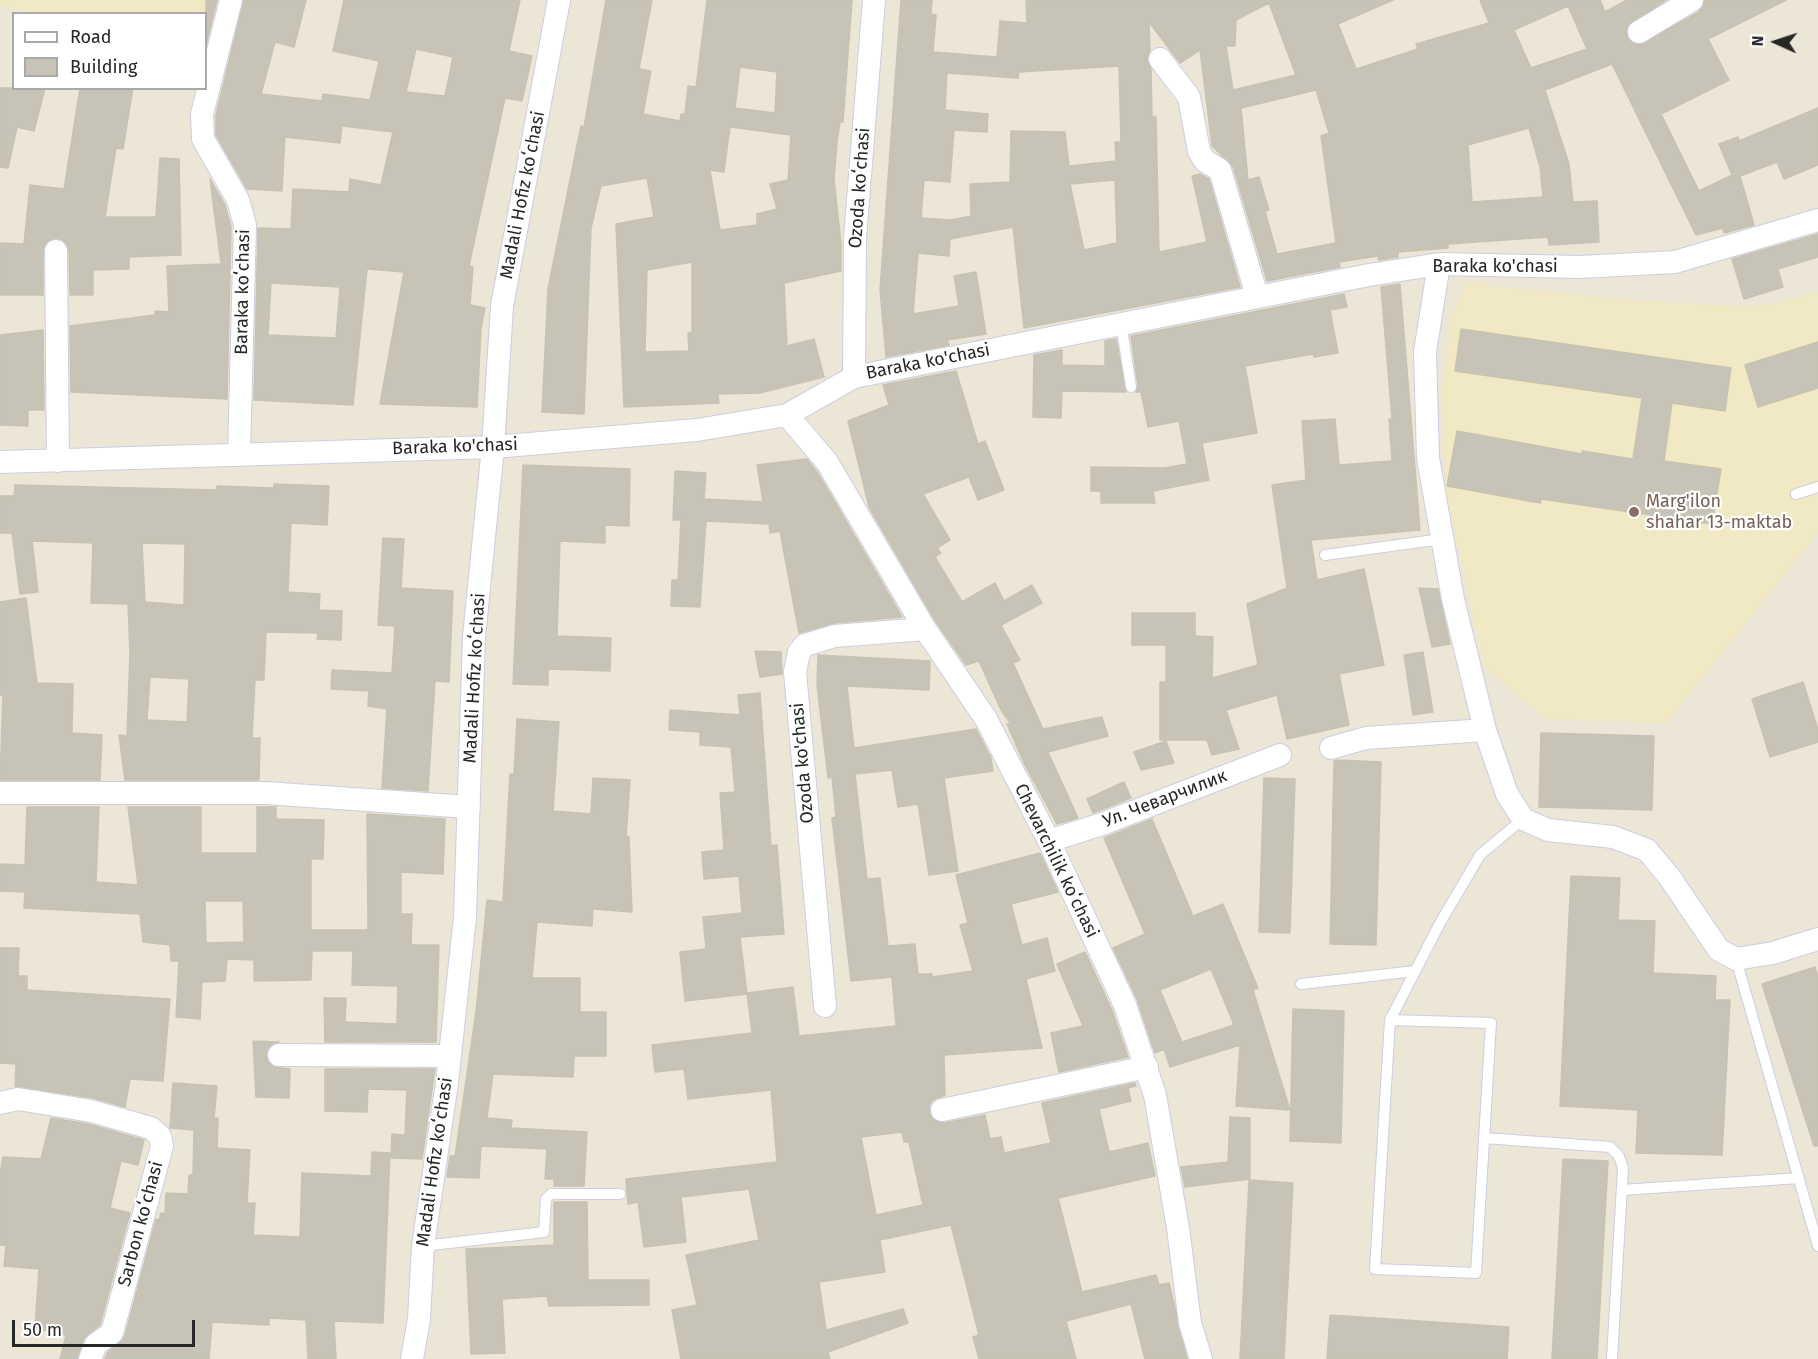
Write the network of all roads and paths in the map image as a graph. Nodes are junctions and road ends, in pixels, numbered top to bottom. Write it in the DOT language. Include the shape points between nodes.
graph roads {
  1 [pos="231,0"];
  2 [pos="560,0"];
  3 [pos="874,0"];
  4 [pos="1692,0"];
  5 [pos="1639,32"];
  6 [pos="1160,59"];
  7 [pos="1818,220"];
  8 [pos="56,251"];
  9 [pos="1439,264"];
  10 [pos="1257,296"];
  11 [pos="1120,323"];
  12 [pos="854,377"];
  13 [pos="1131,387"];
  14 [pos="787,415"];
  15 [pos="493,447"];
  16 [pos="239,455"];
  17 [pos="58,461"];
  18 [pos="0,462"];
  19 [pos="1818,487"];
  20 [pos="1796,494"];
  21 [pos="1442,539"];
  22 [pos="1325,555"];
  23 [pos="925,629"];
  24 [pos="1485,730"];
  25 [pos="1331,748"];
  26 [pos="1280,755"];
  27 [pos="0,793"];
  28 [pos="469,807"];
  29 [pos="1522,819"];
  30 [pos="1049,841"];
  31 [pos="1818,939"];
  32 [pos="1736,959"];
  33 [pos="1415,971"];
  34 [pos="1301,984"];
  35 [pos="825,1006"];
  36 [pos="1390,1020"];
  37 [pos="279,1054"];
  38 [pos="450,1056"];
  39 [pos="1147,1066"];
  40 [pos="0,1102"];
  41 [pos="942,1110"];
  42 [pos="1484,1138"];
  43 [pos="1799,1178"];
  44 [pos="1622,1190"];
  45 [pos="620,1194"];
  46 [pos="423,1246"];
  47 [pos="1818,1246"];
  48 [pos="90,1359"];
  49 [pos="412,1359"];
  50 [pos="1201,1359"];
  51 [pos="1612,1359"];
  1 -- 16 [label="street, Baraka koʻchasi" via="202,114 202,140 238,200 245,225"];
  2 -- 15 [label="street, Madali Hofiz koʻchasi" via="502,306"];
  3 -- 12 [label="street, Ozoda koʻchasi" via="855,238"];
  4 -- 5 [label="street"];
  6 -- 10 [label="street" via="1189,97 1199,151 1205,161 1220,170"];
  7 -- 9 [label="street, Baraka ko'chasi" via="1675,262 1580,267"];
  8 -- 17 [label="street"];
  9 -- 10 [label="street, Baraka ko'chasi"];
  9 -- 21 [label="street" via="1425,352 1428,458"];
  10 -- 11 [label="street, Baraka ko'chasi"];
  11 -- 12 [label="street, Baraka ko'chasi"];
  11 -- 13 [label="lane"];
  12 -- 14 [label="street, Baraka ko'chasi"];
  14 -- 15 [label="street, Baraka ko'chasi" via="698,430"];
  14 -- 23 [label="street, Chevarchilik koʻchasi" via="828,462"];
  15 -- 16 [label="street, Baraka ko'chasi"];
  15 -- 28 [label="street, Madali Hofiz koʻchasi" via="474,637"];
  16 -- 17 [label="street, Baraka ko'chasi"];
  17 -- 18 [label="street, Baraka ko'chasi"];
  19 -- 20 [label="lane"];
  21 -- 22 [label="lane"];
  21 -- 24 [label="street"];
  23 -- 30 [label="street, Chevarchilik koʻchasi" via="986,719"];
  23 -- 35 [label="street, Ozoda ko'chasi" via="835,636 805,645 799,652 795,672"];
  24 -- 25 [label="street" via="1366,738"];
  24 -- 29 [label="street" via="1507,794"];
  26 -- 30 [label="street, Ул. Чеварчилик"];
  27 -- 28 [label="street" via="265,793"];
  28 -- 38 [label="street, Madali Hofiz koʻchasi" via="465,917"];
  29 -- 32 [label="street" via="1548,830 1613,837 1647,850 1719,950"];
  29 -- 33 [label="lane" via="1480,855"];
  30 -- 39 [label="street, Chevarchilik koʻchasi" via="1125,1005"];
  31 -- 32 [label="street"];
  32 -- 43 [label="lane"];
  33 -- 34 [label="lane"];
  33 -- 36 [label="lane"];
  36 -- 42 [label="lane" via="1491,1023"];
  36 -- 42 [label="lane" via="1375,1269 1476,1273"];
  37 -- 38 [label="street"];
  38 -- 46 [label="street, Madali Hofiz koʻchasi"];
  39 -- 41 [label="street"];
  39 -- 50 [label="street, Chevarchilik koʻchasi" via="1178,1228 1190,1323"];
  40 -- 48 [label="street, Sarbon koʻchasi" via="18,1099 92,1112 151,1128 160,1136 162,1146 112,1333 96,1344"];
  42 -- 44 [label="lane" via="1610,1147 1623,1168"];
  43 -- 44 [label="lane"];
  43 -- 47 [label="lane"];
  44 -- 51 [label="lane"];
  45 -- 46 [label="lane" via="551,1194 546,1198 544,1232"];
  46 -- 49 [label="street, Madali Hofiz koʻchasi" via="419,1319"];
}
